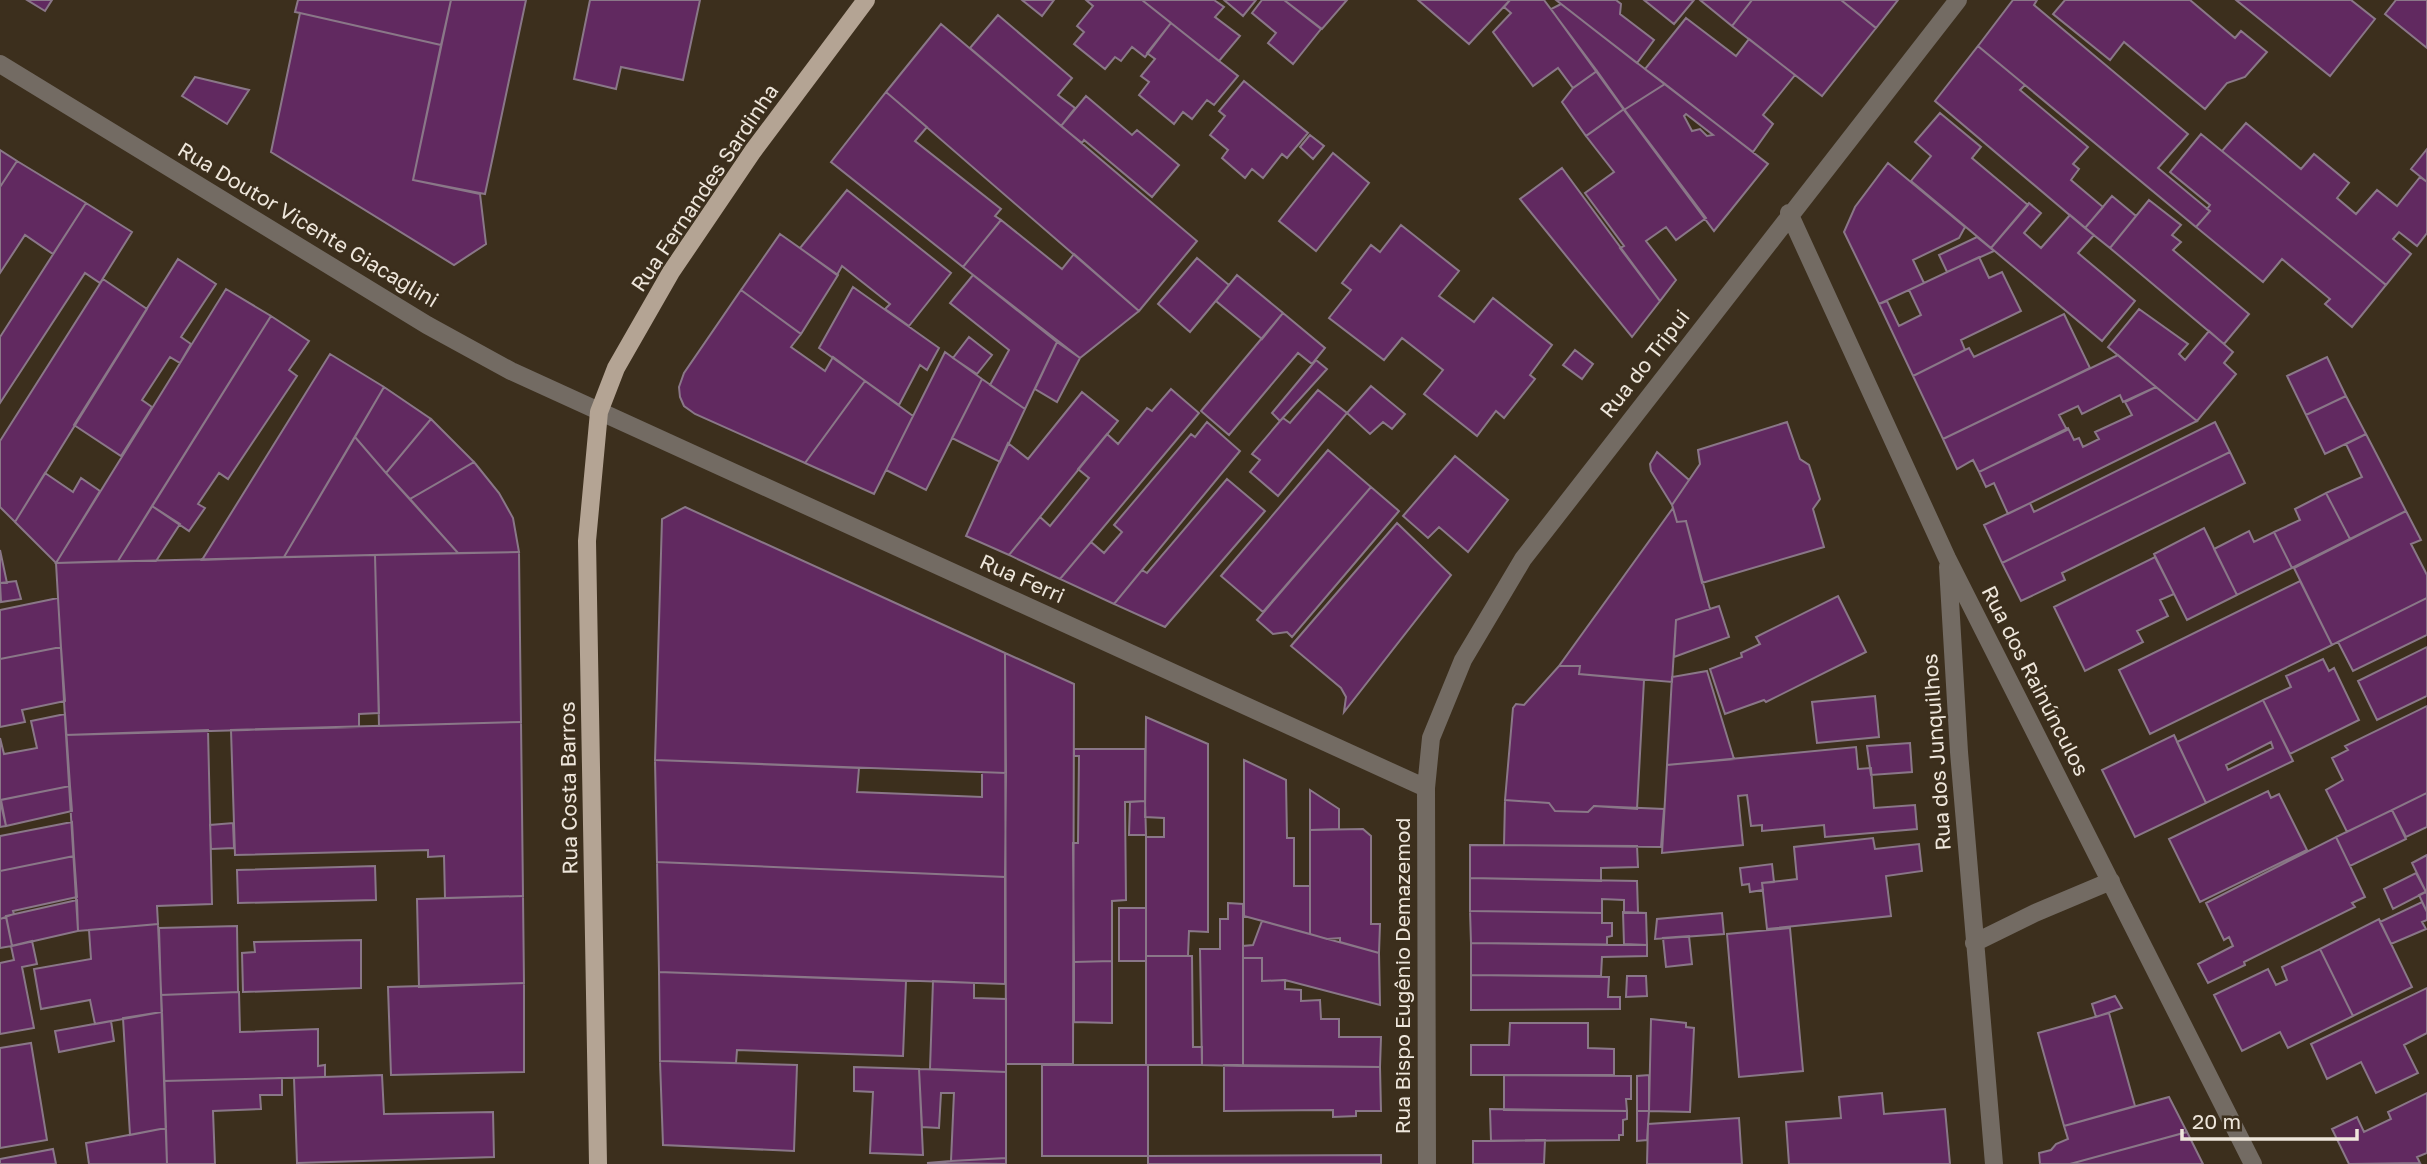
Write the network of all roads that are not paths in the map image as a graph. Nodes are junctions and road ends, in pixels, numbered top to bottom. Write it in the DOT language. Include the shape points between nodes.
graph roads {
  1 [pos="866,0"];
  2 [pos="1958,0"];
  3 [pos="0,64"];
  4 [pos="1790,214"];
  5 [pos="600,412"];
  6 [pos="1947,558"];
  7 [pos="1426,788"];
  8 [pos="2111,881"];
  9 [pos="1974,943"];
  10 [pos="598,1164"];
  11 [pos="1427,1164"];
  12 [pos="1994,1164"];
  13 [pos="2253,1164"];
  1 -- 5 [label="main road, Rua Fernandes Sardinha" via="753,151 671,272 616,368"];
  2 -- 4 [label="street, Rua do Tripui"];
  3 -- 5 [label="street, Rua Doutor Vicente Giacaglini" via="427,325"];
  4 -- 6 [label="street, Rua dos Rainúnculos"];
  4 -- 7 [label="street, Rua do Tripui" via="1523,559 1463,660 1431,738"];
  5 -- 7 [label="street, Rua Ferri"];
  5 -- 10 [label="main road, Rua Costa Barros" via="587,541"];
  6 -- 8 [label="street, Rua dos Rainúnculos"];
  6 -- 9 [label="street, Rua dos Junquilhos"];
  7 -- 11 [label="street, Rua Bispo Eugênio Demazemod"];
  8 -- 9 [label="street"];
  8 -- 13 [label="street, Rua dos Rainúnculos"];
  9 -- 12 [label="street, Rua dos Junquilhos"];
}
